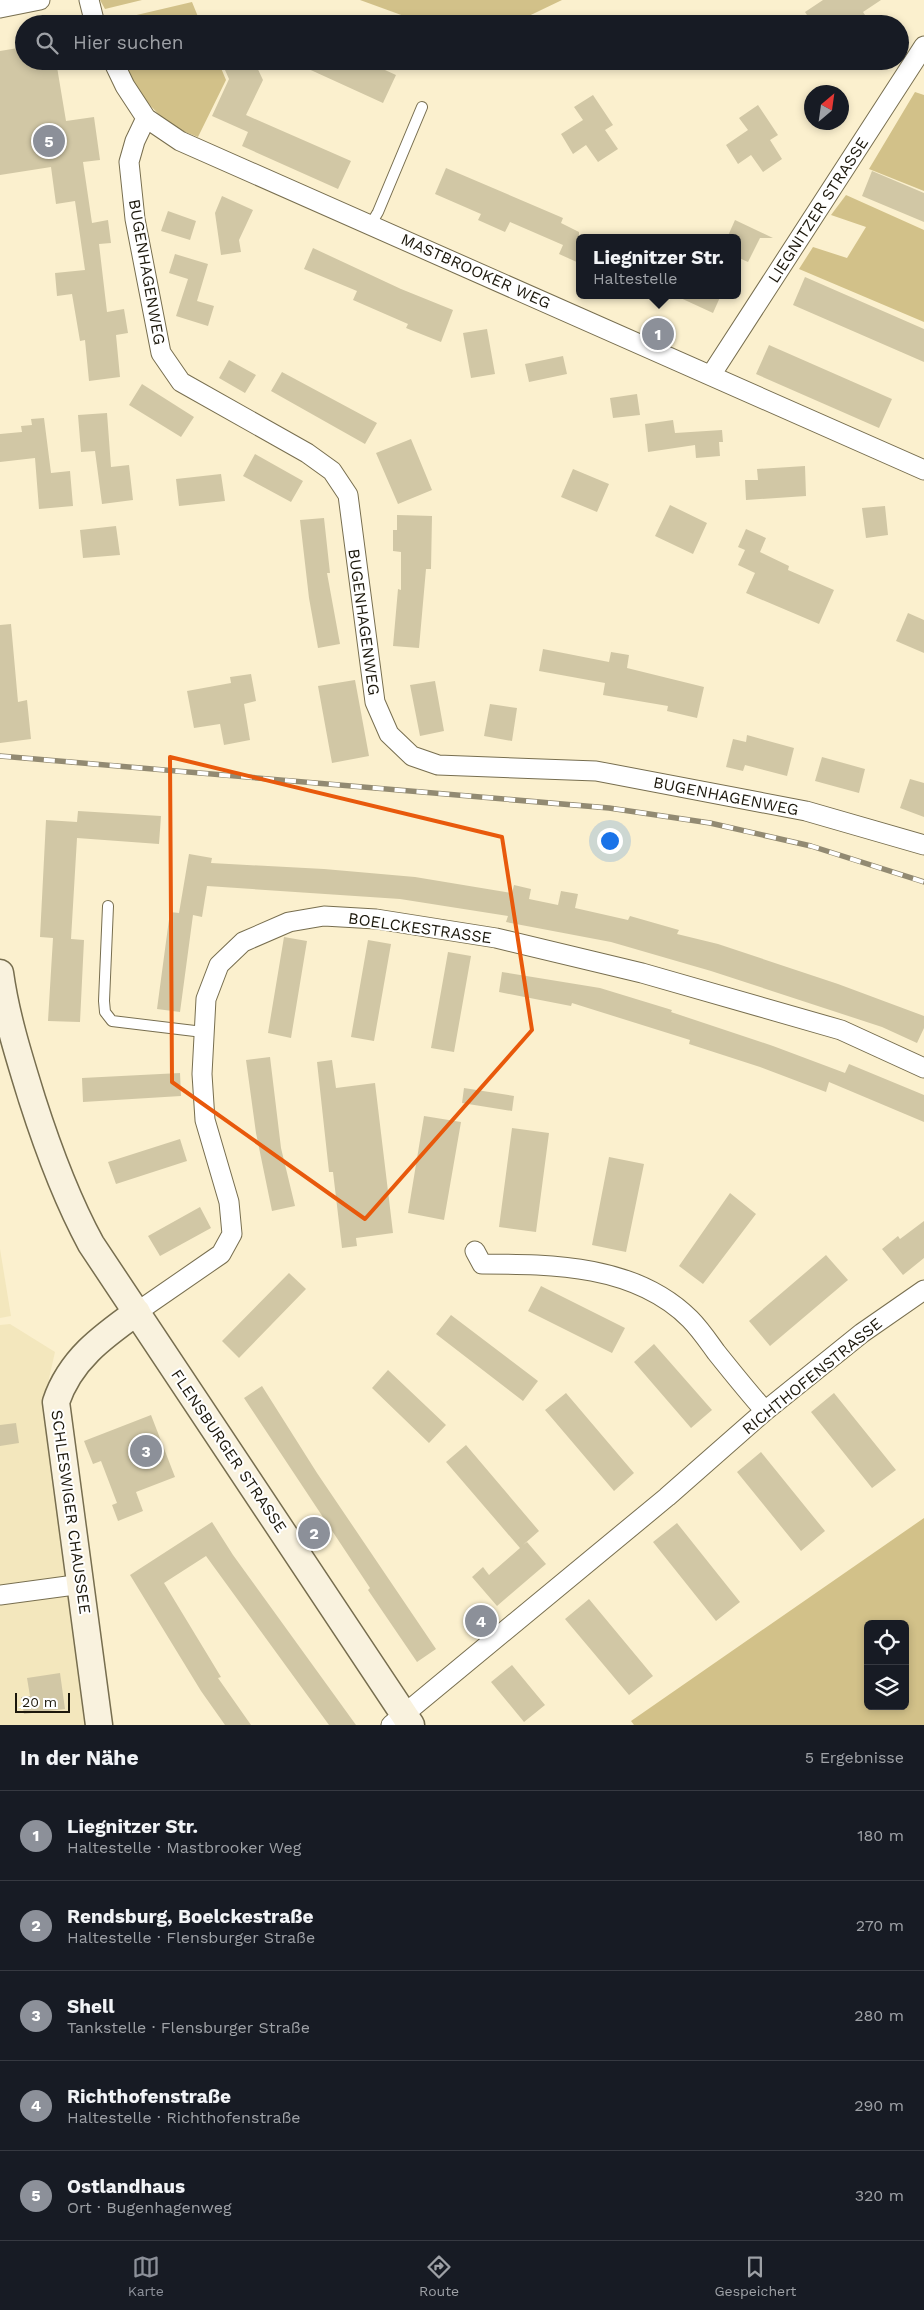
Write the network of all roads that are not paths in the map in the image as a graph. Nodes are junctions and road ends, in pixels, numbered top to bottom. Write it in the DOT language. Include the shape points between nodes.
graph roads {
  1 [pos="40,0"];
  2 [pos="89,0"];
  3 [pos="0,8"];
  4 [pos="93,15"];
  5 [pos="924,46"];
  6 [pos="909,69"];
  7 [pos="118,70"];
  8 [pos="908,70"];
  9 [pos="422,106"];
  10 [pos="146,118"];
  11 [pos="371,224"];
  12 [pos="711,375"];
  13 [pos="924,470"];
  14 [pos="924,845"];
  15 [pos="108,906"];
  16 [pos="0,973"];
  17 [pos="2,1008"];
  18 [pos="203,1032"];
  19 [pos="924,1068"];
  20 [pos="475,1251"];
  21 [pos="924,1290"];
  22 [pos="137,1312"];
  23 [pos="765,1411"];
  24 [pos="82,1584"];
  25 [pos="0,1595"];
  26 [pos="402,1722"];
  27 [pos="100,1725"];
  1 -- 3 [label="street"];
  2 -- 4 [label="street"];
  5 -- 6 [label="street, LIEGNITZER STRASSE"];
  7 -- 10 [label="street, MASTBROOKER WEG"];
  8 -- 12 [label="street, LIEGNITZER STRASSE"];
  9 -- 11 [label="lane"];
  10 -- 11 [label="street, MASTBROOKER WEG" via="180,141"];
  10 -- 14 [label="street, BUGENHAGENWEG" via="134,141 129,162 135,219 161,353 181,382 308,453 332,471 348,495 375,702 389,734 412,756 438,765 596,771 806,811"];
  11 -- 12 [label="street, MASTBROOKER WEG"];
  12 -- 13 [label="street, MASTBROOKER WEG"];
  15 -- 18 [label="lane" via="105,1012 112,1021"];
  16 -- 17 [label="main road"];
  17 -- 22 [label="main road" via="73,1212"];
  18 -- 19 [label="street, BOELCKESTRASSE" via="206,999 220,965 243,942 289,922 324,916 367,918 496,938 642,973 841,1030"];
  18 -- 22 [label="street, BOELCKESTRASSE" via="205,1120 229,1202 232,1234 221,1254"];
  20 -- 23 [label="street" via="482,1264 540,1264 586,1270 625,1279 652,1291 690,1319"];
  21 -- 23 [label="street, RICHTHOFENSTRASSE" via="862,1333"];
  22 -- 24 [label="main road, SCHLESWIGER CHAUSSEE" via="83,1354 62,1386 56,1402"];
  22 -- 26 [label="main road, FLENSBURGER STRASSE"];
  23 -- 26 [label="street, RICHTHOFENSTRASSE"];
  24 -- 25 [label="street"];
  24 -- 27 [label="main road, SCHLESWIGER CHAUSSEE"];
}
